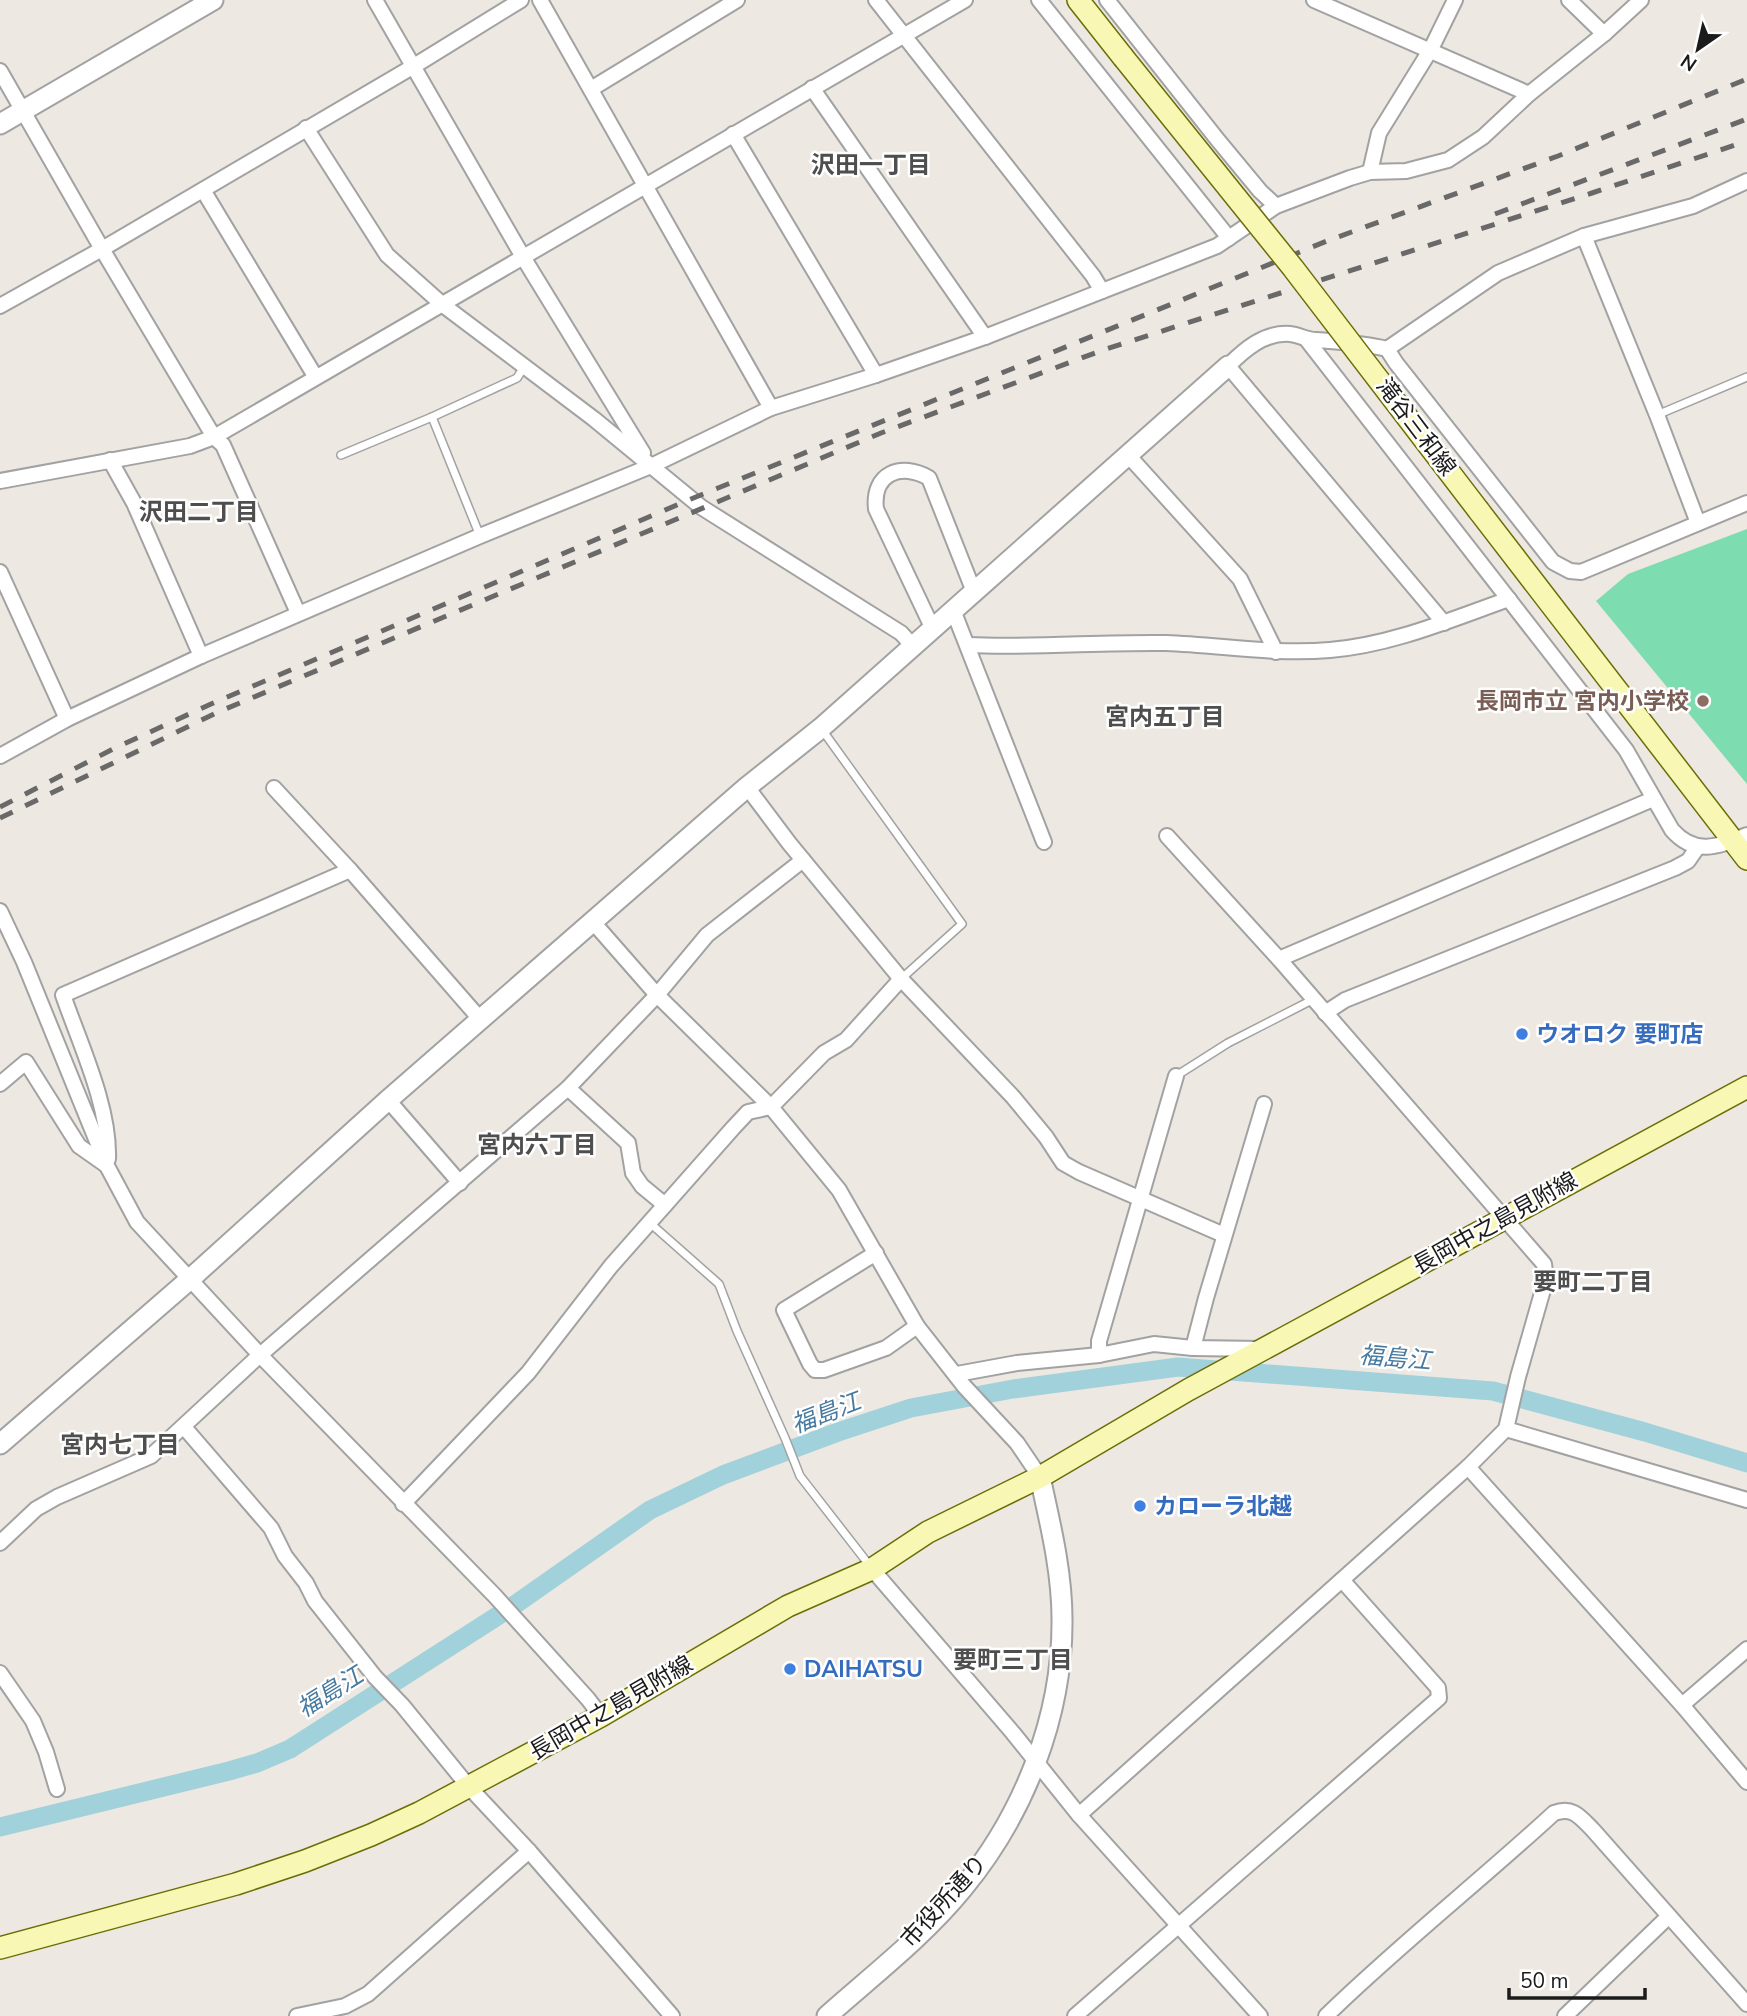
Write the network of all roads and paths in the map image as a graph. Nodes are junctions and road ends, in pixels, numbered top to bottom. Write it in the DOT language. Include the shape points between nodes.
graph roads {
  1 [pos="213,0"];
  2 [pos="374,0"];
  3 [pos="522,0"];
  4 [pos="540,0"];
  5 [pos="737,0"];
  6 [pos="876,0"];
  7 [pos="965,0"];
  8 [pos="1039,0"];
  9 [pos="1078,0"];
  10 [pos="1107,0"];
  11 [pos="1314,0"];
  12 [pos="1455,0"];
  13 [pos="1569,0"];
  14 [pos="1641,0"];
  15 [pos="1604,34"];
  16 [pos="903,35"];
  17 [pos="1431,49"];
  18 [pos="414,66"];
  19 [pos="0,71"];
  20 [pos="812,88"];
  21 [pos="590,89"];
  22 [pos="1530,94"];
  23 [pos="22,111"];
  24 [pos="0,124"];
  25 [pos="306,128"];
  26 [pos="733,134"];
  27 [pos="1370,172"];
  28 [pos="1747,181"];
  29 [pos="644,187"];
  30 [pos="203,190"];
  31 [pos="1276,206"];
  32 [pos="1584,236"];
  33 [pos="1229,238"];
  34 [pos="102,249"];
  35 [pos="523,257"];
  36 [pos="1102,291"];
  37 [pos="443,305"];
  38 [pos="0,306"];
  39 [pos="985,337"];
  40 [pos="1307,340"];
  41 [pos="1387,349"];
  42 [pos="525,366"];
  43 [pos="1228,366"];
  44 [pos="876,375"];
  45 [pos="315,376"];
  46 [pos="1747,377"];
  47 [pos="771,408"];
  48 [pos="1657,415"];
  49 [pos="432,417"];
  50 [pos="214,437"];
  51 [pos="1127,454"];
  52 [pos="341,455"];
  53 [pos="110,460"];
  54 [pos="651,466"];
  55 [pos="0,481"];
  56 [pos="1747,503"];
  57 [pos="1698,523"];
  58 [pos="480,536"];
  59 [pos="0,572"];
  60 [pos="974,592"];
  61 [pos="1509,599"];
  62 [pos="953,610"];
  63 [pos="298,613"];
  64 [pos="1444,623"];
  65 [pos="932,627"];
  66 [pos="912,645"];
  67 [pos="968,645"];
  68 [pos="1276,652"];
  69 [pos="201,656"];
  70 [pos="67,719"];
  71 [pos="821,728"];
  72 [pos="0,756"];
  73 [pos="747,787"];
  74 [pos="274,788"];
  75 [pos="1653,799"];
  76 [pos="1167,836"];
  77 [pos="1740,838"];
  78 [pos="1044,842"];
  79 [pos="1697,848"];
  80 [pos="1747,859"];
  81 [pos="803,860"];
  82 [pos="350,870"];
  83 [pos="0,911"];
  84 [pos="593,922"];
  85 [pos="1279,959"];
  86 [pos="901,979"];
  87 [pos="657,995"];
  88 [pos="1312,1000"];
  89 [pos="1325,1013"];
  90 [pos="481,1020"];
  91 [pos="1176,1076"];
  92 [pos="0,1084"];
  93 [pos="1747,1087"];
  94 [pos="568,1088"];
  95 [pos="388,1100"];
  96 [pos="1264,1104"];
  97 [pos="771,1107"];
  98 [pos="107,1166"];
  99 [pos="460,1183"];
  100 [pos="1139,1198"];
  101 [pos="665,1205"];
  102 [pos="1504,1219"];
  103 [pos="649,1223"];
  104 [pos="1224,1235"];
  105 [pos="876,1253"];
  106 [pos="189,1280"];
  107 [pos="917,1326"];
  108 [pos="1193,1348"];
  109 [pos="1263,1350"];
  110 [pos="260,1355"];
  111 [pos="1099,1355"];
  112 [pos="961,1380"];
  113 [pos="1507,1422"];
  114 [pos="184,1427"];
  115 [pos="0,1444"];
  116 [pos="1468,1467"];
  117 [pos="1040,1477"];
  118 [pos="1747,1500"];
  119 [pos="403,1504"];
  120 [pos="0,1542"];
  121 [pos="872,1569"];
  122 [pos="1342,1580"];
  123 [pos="1747,1649"];
  124 [pos="0,1673"];
  125 [pos="1682,1705"];
  126 [pos="601,1716"];
  127 [pos="1037,1762"];
  128 [pos="1747,1782"];
  129 [pos="470,1787"];
  130 [pos="57,1789"];
  131 [pos="1079,1815"];
  132 [pos="529,1851"];
  133 [pos="1669,1916"];
  134 [pos="1180,1926"];
  135 [pos="0,1948"];
  136 [pos="1747,2004"];
  137 [pos="297,2016"];
  138 [pos="672,2016"];
  139 [pos="827,2016"];
  140 [pos="1075,2016"];
  141 [pos="1261,2016"];
  142 [pos="1326,2016"];
  143 [pos="1565,2016"];
  1 -- 23 [label="street"];
  2 -- 18 [label="street"];
  3 -- 18 [label="street"];
  4 -- 21 [label="street"];
  5 -- 21 [label="street"];
  6 -- 16 [label="street"];
  7 -- 16 [label="street"];
  8 -- 33 [label="street"];
  9 -- 77 [label="main road, 滝谷三和線, bridge"];
  10 -- 31 [label="street"];
  11 -- 17 [label="street"];
  12 -- 17 [label="street"];
  13 -- 15 [label="street"];
  14 -- 15 [label="street"];
  15 -- 22 [label="street"];
  16 -- 20 [label="street"];
  16 -- 36 [label="street"];
  17 -- 22 [label="street"];
  17 -- 27 [label="street" via="1379,133"];
  18 -- 25 [label="street"];
  18 -- 35 [label="street"];
  19 -- 23 [label="street"];
  20 -- 26 [label="street"];
  20 -- 39 [label="street"];
  21 -- 29 [label="street"];
  22 -- 27 [label="street" via="1448,160 1406,171"];
  23 -- 24 [label="street"];
  23 -- 34 [label="street"];
  25 -- 30 [label="street"];
  25 -- 37 [label="street" via="387,255"];
  26 -- 29 [label="street"];
  26 -- 44 [label="street"];
  27 -- 31 [label="street"];
  28 -- 32 [label="street" via="1693,206"];
  29 -- 35 [label="street"];
  29 -- 47 [label="street"];
  30 -- 34 [label="street"];
  30 -- 45 [label="street"];
  31 -- 33 [label="street"];
  32 -- 41 [label="street" via="1498,273"];
  32 -- 48 [label="street"];
  33 -- 36 [label="street"];
  34 -- 38 [label="street"];
  34 -- 50 [label="street"];
  35 -- 37 [label="street"];
  35 -- 54 [label="street"];
  36 -- 39 [label="street"];
  37 -- 42 [label="street"];
  37 -- 45 [label="street"];
  39 -- 44 [label="street"];
  40 -- 41 [label="street"];
  40 -- 43 [label="street" via="1275,335 1247,346"];
  40 -- 61 [label="street"];
  41 -- 57 [label="street" via="1553,562 1581,572"];
  42 -- 49 [label="lane" via="517,378"];
  42 -- 54 [label="street"];
  43 -- 51 [label="street"];
  43 -- 64 [label="street"];
  44 -- 47 [label="street"];
  45 -- 50 [label="street"];
  46 -- 48 [label="lane"];
  47 -- 54 [label="street"];
  48 -- 57 [label="street"];
  49 -- 52 [label="lane"];
  49 -- 58 [label="lane"];
  50 -- 53 [label="street" via="191,446"];
  50 -- 63 [label="street" via="223,445"];
  51 -- 60 [label="street"];
  51 -- 68 [label="street" via="1240,579"];
  53 -- 55 [label="street"];
  53 -- 69 [label="street" via="134,503"];
  54 -- 58 [label="street"];
  54 -- 66 [label="street" via="729,526 901,632"];
  56 -- 57 [label="street"];
  58 -- 63 [label="street"];
  59 -- 70 [label="street"];
  60 -- 62 [label="street"];
  60 -- 65 [label="street" via="929,478 904,470 886,477 877,489 876,509"];
  61 -- 64 [label="street"];
  61 -- 75 [label="street" via="1626,750"];
  62 -- 65 [label="street"];
  62 -- 67 [label="street"];
  63 -- 69 [label="street"];
  64 -- 68 [label="street" via="1332,650"];
  65 -- 66 [label="street"];
  66 -- 71 [label="street"];
  67 -- 68 [label="street" via="1166,643"];
  67 -- 78 [label="street"];
  69 -- 70 [label="street"];
  70 -- 72 [label="street"];
  71 -- 73 [label="street"];
  71 -- 86 [label="lane" via="962,924"];
  73 -- 81 [label="street"];
  73 -- 84 [label="street"];
  74 -- 82 [label="street"];
  75 -- 79 [label="street" via="1676,835"];
  75 -- 85 [label="street"];
  76 -- 85 [label="street"];
  77 -- 79 [label="street"];
  77 -- 80 [label="main road, 滝谷三和線"];
  79 -- 89 [label="street" via="1675,868 1345,1000"];
  81 -- 86 [label="street"];
  81 -- 87 [label="street" via="707,935"];
  82 -- 90 [label="street"];
  82 -- 98 [label="street" via="63,995 103,1112"];
  83 -- 98 [label="street"];
  84 -- 87 [label="street"];
  84 -- 90 [label="street"];
  85 -- 88 [label="street"];
  86 -- 97 [label="street" via="846,1040 824,1052"];
  86 -- 100 [label="street" via="1013,1097 1063,1163"];
  87 -- 94 [label="street"];
  87 -- 97 [label="street"];
  88 -- 89 [label="street"];
  88 -- 91 [label="lane"];
  89 -- 102 [label="street"];
  90 -- 95 [label="street"];
  91 -- 100 [label="street"];
  92 -- 98 [label="street" via="26,1062 79,1146"];
  93 -- 102 [label="main road, 長岡中之島見附線"];
  94 -- 99 [label="street"];
  94 -- 101 [label="street" via="628,1143 633,1173"];
  95 -- 99 [label="street"];
  95 -- 106 [label="street"];
  96 -- 104 [label="street"];
  97 -- 101 [label="street" via="748,1112"];
  97 -- 105 [label="street" via="839,1190"];
  98 -- 106 [label="street" via="137,1222"];
  99 -- 110 [label="street"];
  100 -- 104 [label="street"];
  100 -- 111 [label="street"];
  101 -- 103 [label="street"];
  102 -- 109 [label="main road, 長岡中之島見附線"];
  102 -- 113 [label="street" via="1544,1264 1546,1279"];
  103 -- 119 [label="street" via="528,1373"];
  103 -- 121 [label="lane" via="719,1284 800,1476"];
  104 -- 108 [label="street"];
  105 -- 107 [label="street"];
  105 -- 107 [label="street" via="784,1310 810,1364 815,1370 824,1370 886,1348"];
  106 -- 110 [label="street"];
  106 -- 115 [label="street"];
  107 -- 112 [label="street"];
  108 -- 109 [label="street"];
  108 -- 111 [label="street" via="1154,1344"];
  109 -- 117 [label="main road, 長岡中之島見附線"];
  110 -- 114 [label="street"];
  110 -- 119 [label="street"];
  111 -- 112 [label="street" via="1017,1363"];
  112 -- 117 [label="street" via="1017,1443"];
  113 -- 116 [label="street"];
  113 -- 118 [label="street"];
  114 -- 120 [label="street" via="151,1457 36,1509"];
  114 -- 129 [label="street" via="271,1528 315,1601"];
  116 -- 122 [label="street"];
  116 -- 125 [label="street"];
  117 -- 121 [label="main road, 長岡中之島見附線" via="928,1531"];
  117 -- 127 [label="street, 市役所通り" via="1062,1619 1056,1684"];
  119 -- 126 [label="street" via="495,1596"];
  121 -- 126 [label="main road, 長岡中之島見附線" via="788,1606"];
  121 -- 127 [label="street"];
  122 -- 131 [label="street"];
  122 -- 134 [label="street" via="1438,1688 1439,1698"];
  123 -- 125 [label="street"];
  124 -- 130 [label="street" via="33,1721"];
  125 -- 128 [label="street"];
  126 -- 129 [label="main road, 長岡中之島見附線"];
  127 -- 131 [label="street"];
  127 -- 139 [label="street, 市役所通り" via="998,1839 961,1890"];
  129 -- 132 [label="street"];
  129 -- 135 [label="main road, 長岡中之島見附線" via="371,1836 305,1861"];
  131 -- 134 [label="street"];
  132 -- 137 [label="street" via="368,1994 345,2006"];
  132 -- 138 [label="street"];
  133 -- 136 [label="street"];
  133 -- 142 [label="street" via="1575,1811 1564,1810 1554,1813"];
  133 -- 143 [label="street"];
  134 -- 140 [label="street"];
  134 -- 141 [label="street"];
}
